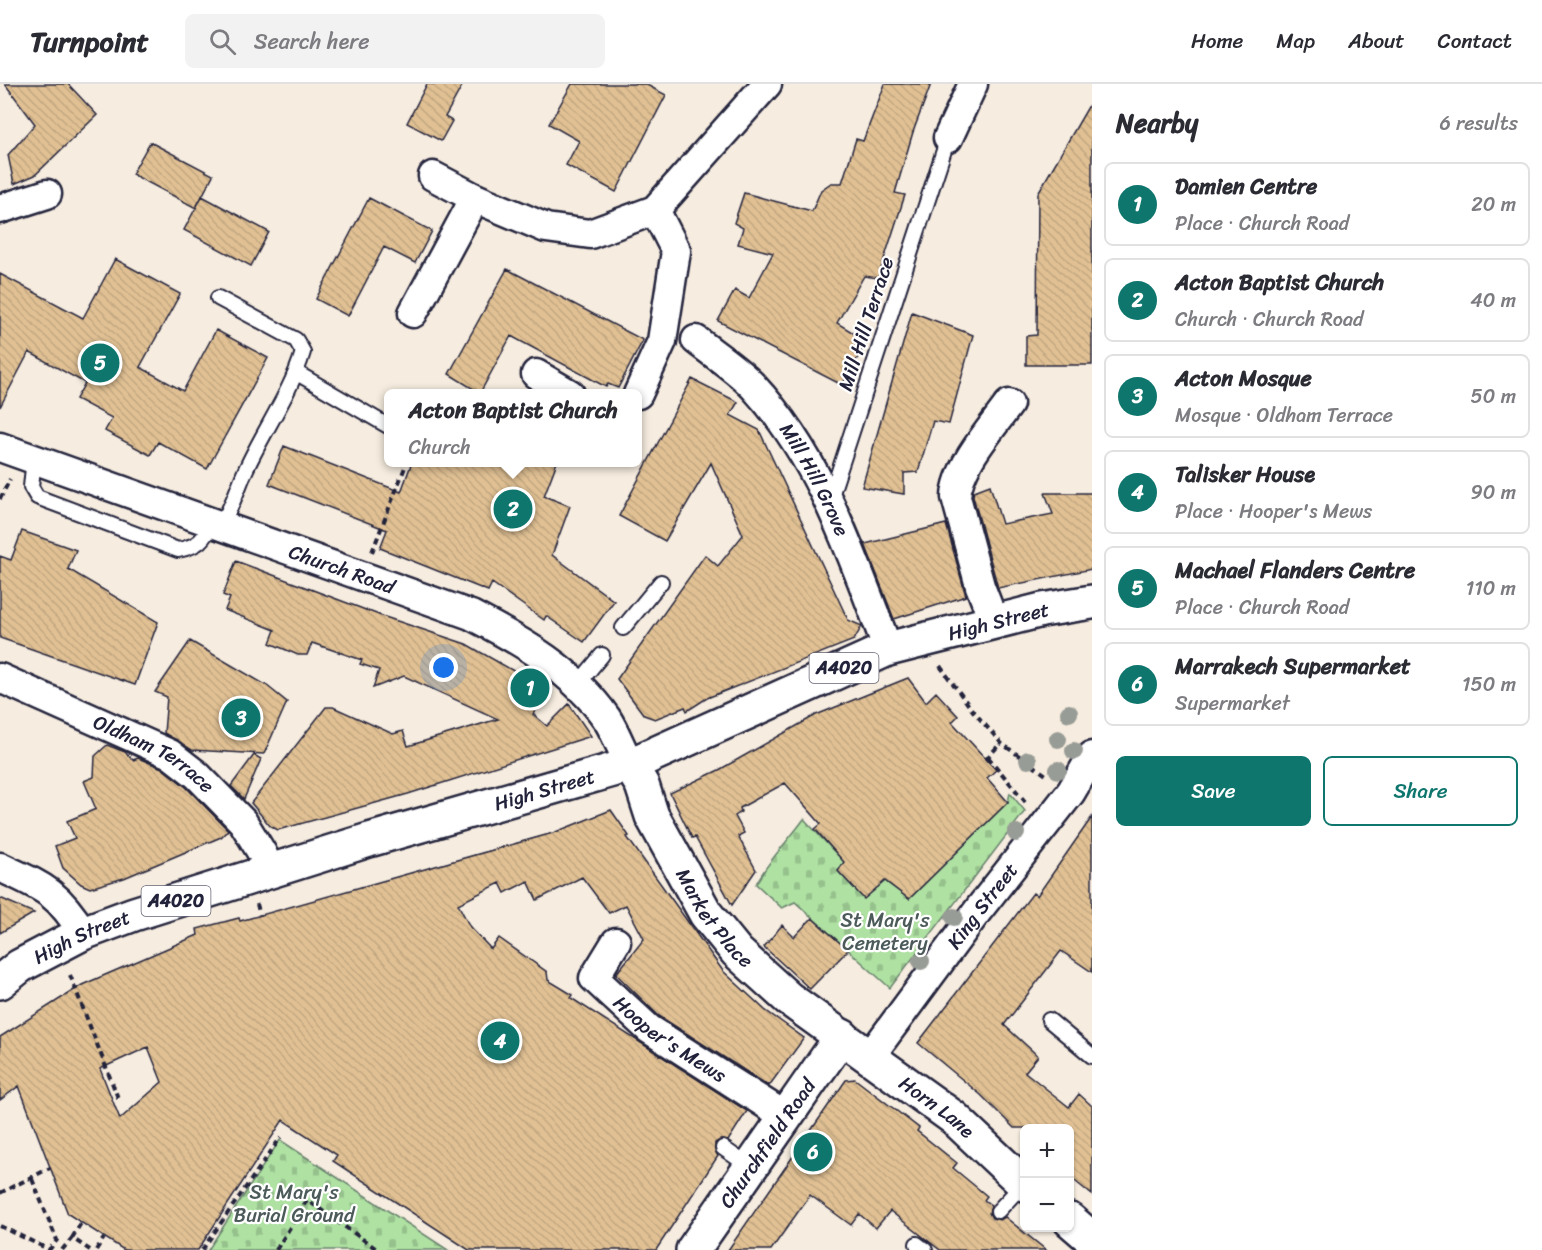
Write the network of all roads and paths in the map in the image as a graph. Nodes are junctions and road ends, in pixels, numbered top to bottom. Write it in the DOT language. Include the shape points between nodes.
graph roads {
  1 [pos="767,84"];
  2 [pos="973,84"];
  3 [pos="944,148"];
  4 [pos="433,176"];
  5 [pos="47,194"];
  6 [pos="475,198"];
  7 [pos="0,209"];
  8 [pos="655,210"];
  9 [pos="218,298"];
  10 [pos="413,313"];
  11 [pos="696,340"];
  12 [pos="297,373"];
  13 [pos="536,374"];
  14 [pos="563,389"];
  15 [pos="640,389"];
  16 [pos="1009,405"];
  17 [pos="384,424"];
  18 [pos="0,447"];
  19 [pos="33,458"];
  20 [pos="405,467"];
  21 [pos="830,501"];
  22 [pos="217,523"];
  23 [pos="371,555"];
  24 [pos="662,582"];
  25 [pos="1092,602"];
  26 [pos="994,622"];
  27 [pos="623,628"];
  28 [pos="931,636"];
  29 [pos="888,649"];
  30 [pos="603,655"];
  31 [pos="0,678"];
  32 [pos="578,684"];
  33 [pos="1001,743"];
  34 [pos="1092,756"];
  35 [pos="630,765"];
  36 [pos="1071,792"];
  37 [pos="1045,826"];
  38 [pos="0,867"];
  39 [pos="271,872"];
  40 [pos="257,904"];
  41 [pos="260,916"];
  42 [pos="83,933"];
  43 [pos="616,942"];
  44 [pos="70,975"];
  45 [pos="0,982"];
  46 [pos="1049,1020"];
  47 [pos="842,1036"];
  48 [pos="871,1055"];
  49 [pos="1092,1056"];
  50 [pos="118,1098"];
  51 [pos="784,1116"];
  52 [pos="281,1137"];
  53 [pos="723,1148"];
  54 [pos="750,1167"];
  55 [pos="50,1168"];
  56 [pos="32,1179"];
  57 [pos="1020,1180"];
  58 [pos="1020,1188"];
  59 [pos="0,1193"];
  60 [pos="998,1211"];
  61 [pos="81,1223"];
  62 [pos="1074,1223"];
  63 [pos="0,1226"];
  64 [pos="72,1238"];
  65 [pos="104,1238"];
  66 [pos="1092,1239"];
  67 [pos="49,1250"];
  68 [pos="62,1250"];
  69 [pos="90,1250"];
  70 [pos="96,1250"];
  71 [pos="202,1250"];
  72 [pos="276,1250"];
  73 [pos="378,1250"];
  74 [pos="693,1250"];
  1 -- 8 [label="street"];
  2 -- 3 [label="street"];
  3 -- 21 [label="lane, Mill Hill Terrace"];
  4 -- 6 [label="street"];
  5 -- 7 [label="street"];
  6 -- 8 [label="street" via="546,228 590,234"];
  6 -- 10 [label="street"];
  8 -- 15 [label="street" via="676,251 662,341"];
  9 -- 12 [label="lane" via="296,340 303,352"];
  11 -- 21 [label="street, Mill Hill Grove" via="752,385 793,435"];
  12 -- 17 [label="lane"];
  12 -- 22 [label="lane" via="246,468 238,493"];
  13 -- 14 [label="street"];
  16 -- 26 [label="street" via="978,446 957,485 956,497"];
  18 -- 19 [label="street, Church Road"];
  19 -- 22 [label="street, Church Road"];
  19 -- 22 [label="lane" via="31,487 38,497 178,550 194,547"];
  20 -- 23 [label="path"];
  21 -- 29 [label="street, Mill Hill Grove"];
  22 -- 32 [label="street, Church Road" via="471,615 525,643"];
  24 -- 27 [label="lane"];
  25 -- 26 [label="main road, High Street / A4020"];
  26 -- 28 [label="main road, High Street / A4020"];
  28 -- 29 [label="main road, High Street / A4020"];
  28 -- 33 [label="path" via="941,669"];
  29 -- 35 [label="main road, High Street / A4020"];
  30 -- 32 [label="lane"];
  31 -- 39 [label="street, Oldham Terrace" via="170,754 232,809"];
  32 -- 35 [label="street, Church Road" via="608,721"];
  33 -- 36 [label="path"];
  33 -- 37 [label="path" via="987,758"];
  34 -- 36 [label="street, King Street"];
  35 -- 39 [label="main road, High Street / A4020"];
  35 -- 47 [label="main road, Market Place" via="642,785 652,816 706,914 724,938 789,999"];
  36 -- 37 [label="street, King Street"];
  37 -- 48 [label="street, King Street"];
  38 -- 42 [label="street" via="58,898"];
  39 -- 42 [label="main road, High Street / A4020"];
  40 -- 41 [label="path"];
  42 -- 45 [label="main road, High Street / A4020" via="20,966"];
  43 -- 51 [label="street, Hooper's Mews" via="594,978 649,1029"];
  44 -- 50 [label="path"];
  46 -- 49 [label="lane"];
  47 -- 48 [label="main road, Horn Lane"];
  47 -- 51 [label="main road, Churchfield Road"];
  48 -- 57 [label="main road, Horn Lane" via="954,1118"];
  51 -- 54 [label="main road, Churchfield Road"];
  52 -- 71 [label="path"];
  53 -- 54 [label="lane"];
  54 -- 74 [label="main road, Churchfield Road"];
  55 -- 56 [label="path"];
  56 -- 59 [label="path"];
  56 -- 67 [label="path" via="57,1240"];
  58 -- 60 [label="lane"];
  61 -- 64 [label="path"];
  62 -- 66 [label="main road"];
  63 -- 67 [label="path"];
  64 -- 68 [label="path"];
  64 -- 69 [label="path"];
  65 -- 70 [label="path"];
  72 -- 73 [label="path" via="307,1200"];
}
